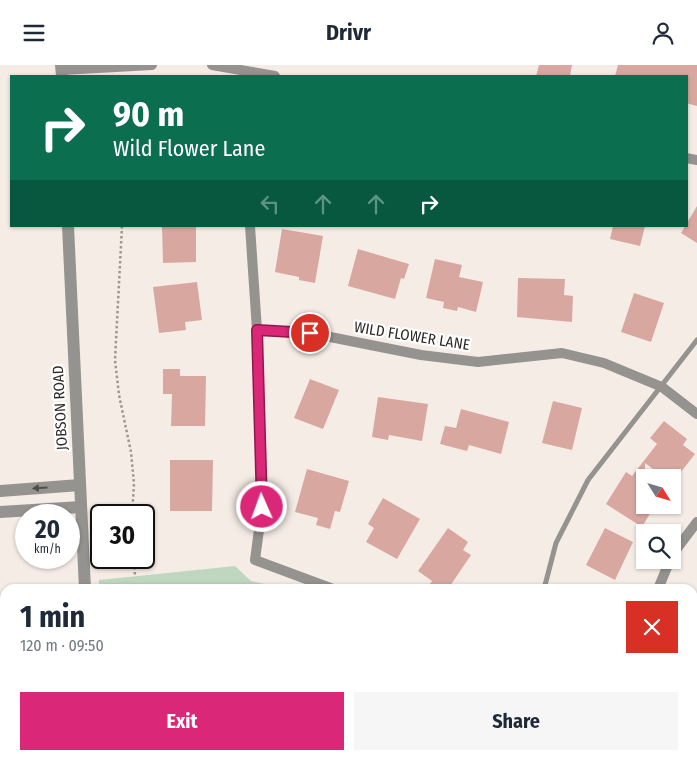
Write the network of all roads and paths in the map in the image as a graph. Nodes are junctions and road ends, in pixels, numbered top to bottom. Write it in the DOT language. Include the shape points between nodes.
graph roads {
  1 [pos="152,65"];
  2 [pos="212,65"];
  3 [pos="62,70"];
  4 [pos="241,73"];
  5 [pos="264,75"];
  6 [pos="68,227"];
  7 [pos="122,227"];
  8 [pos="250,227"];
  9 [pos="257,330"];
  10 [pos="697,340"];
  11 [pos="662,387"];
  12 [pos="697,414"];
  13 [pos="80,485"];
  14 [pos="0,491"];
  15 [pos="133,504"];
  16 [pos="81,507"];
  17 [pos="0,512"];
  18 [pos="697,522"];
  19 [pos="681,543"];
  20 [pos="135,569"];
  21 [pos="666,569"];
  22 [pos="135,576"];
  23 [pos="85,584"];
  24 [pos="320,584"];
  25 [pos="545,584"];
  26 [pos="660,584"];
  1 -- 3 [label="street"];
  2 -- 4 [label="street"];
  4 -- 5 [label="street"];
  6 -- 13 [label="street, JOBSON ROAD"];
  7 -- 15 [label="path" via="115,359 131,452"];
  8 -- 9 [label="street"];
  9 -- 11 [label="street, WILD FLOWER LANE" via="310,333 421,355 478,362 562,353 604,363"];
  9 -- 24 [label="street" via="262,507 255,560"];
  10 -- 11 [label="lane"];
  11 -- 12 [label="street, WILD FLOWER LANE"];
  11 -- 25 [label="lane" via="588,480 556,543"];
  13 -- 14 [label="street, one-way"];
  13 -- 16 [label="street, JOBSON ROAD"];
  16 -- 17 [label="street"];
  16 -- 23 [label="street, JOBSON ROAD"];
  18 -- 19 [label="street"];
  20 -- 22 [label="path"];
  21 -- 26 [label="street"];
}
